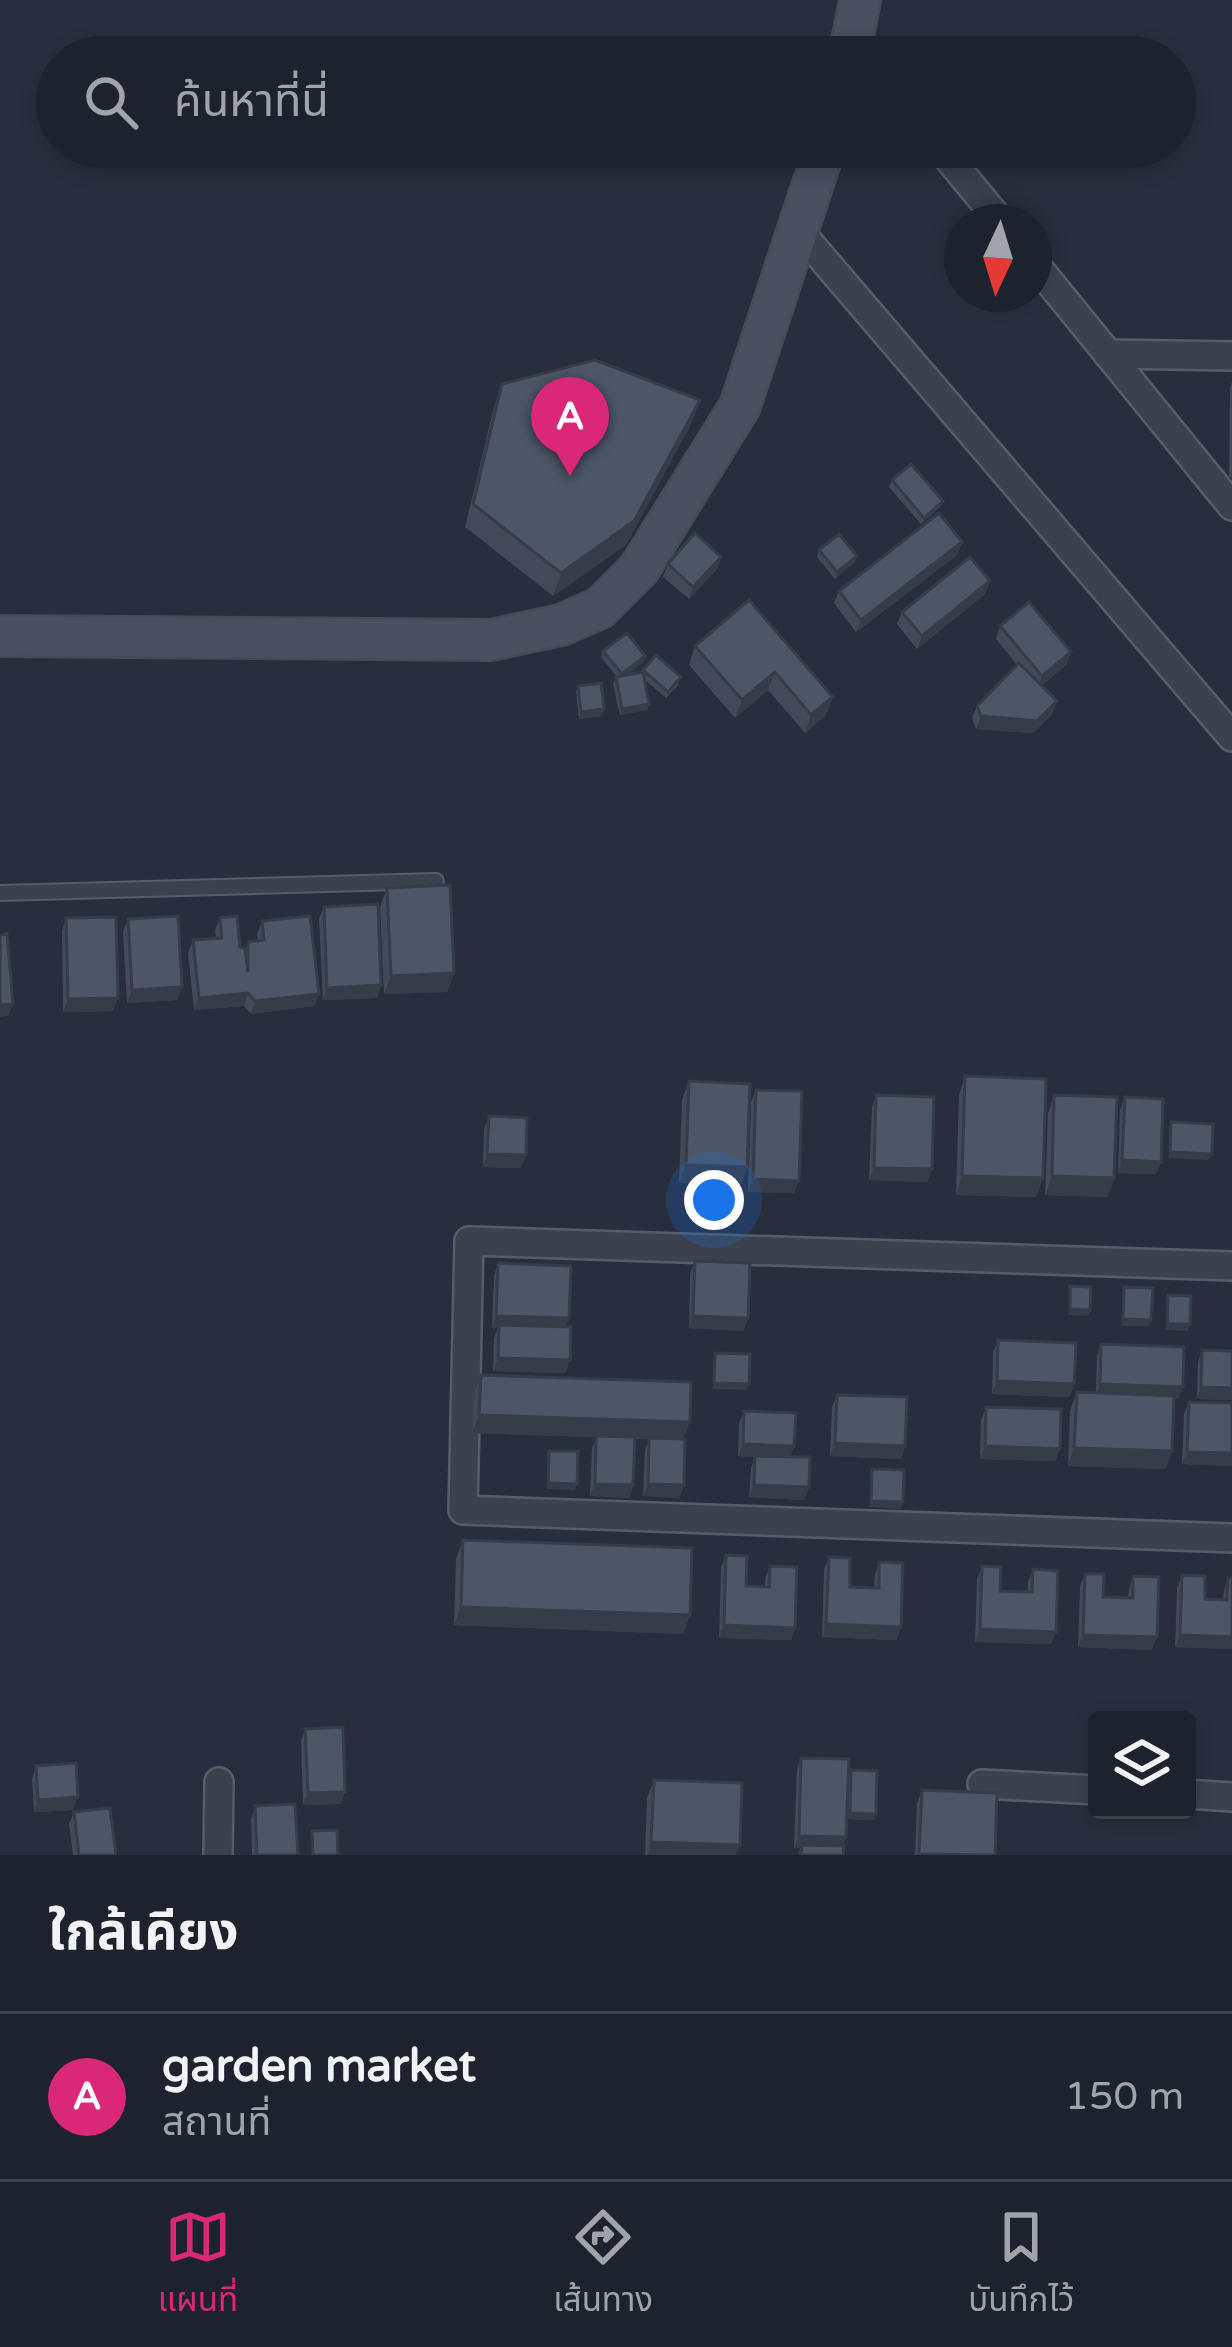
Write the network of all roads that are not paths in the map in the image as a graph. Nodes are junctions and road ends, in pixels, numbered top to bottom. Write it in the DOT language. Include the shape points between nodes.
graph roads {
  1 [pos="860,0"];
  2 [pos="853,36"];
  3 [pos="818,168"];
  4 [pos="956,168"];
  5 [pos="985,204"];
  6 [pos="799,231"];
  7 [pos="1052,285"];
  8 [pos="1108,354"];
  9 [pos="1232,356"];
  10 [pos="1232,506"];
  11 [pos="0,636"];
  12 [pos="1232,736"];
  13 [pos="436,881"];
  14 [pos="0,893"];
  15 [pos="1232,1266"];
  16 [pos="1232,1538"];
  17 [pos="219,1782"];
  18 [pos="982,1784"];
  19 [pos="1088,1790"];
  20 [pos="1196,1795"];
  21 [pos="1232,1797"];
  22 [pos="218,1855"];
  1 -- 2 [label="street"];
  3 -- 6 [label="street"];
  4 -- 5 [label="street"];
  6 -- 11 [label="street" via="740,406 639,569 600,608 491,640"];
  6 -- 12 [label="street"];
  7 -- 8 [label="street"];
  8 -- 9 [label="street"];
  8 -- 10 [label="street"];
  13 -- 14 [label="lane"];
  15 -- 16 [label="street" via="469,1241 463,1510"];
  17 -- 22 [label="street"];
  18 -- 19 [label="street"];
  20 -- 21 [label="street"];
}
